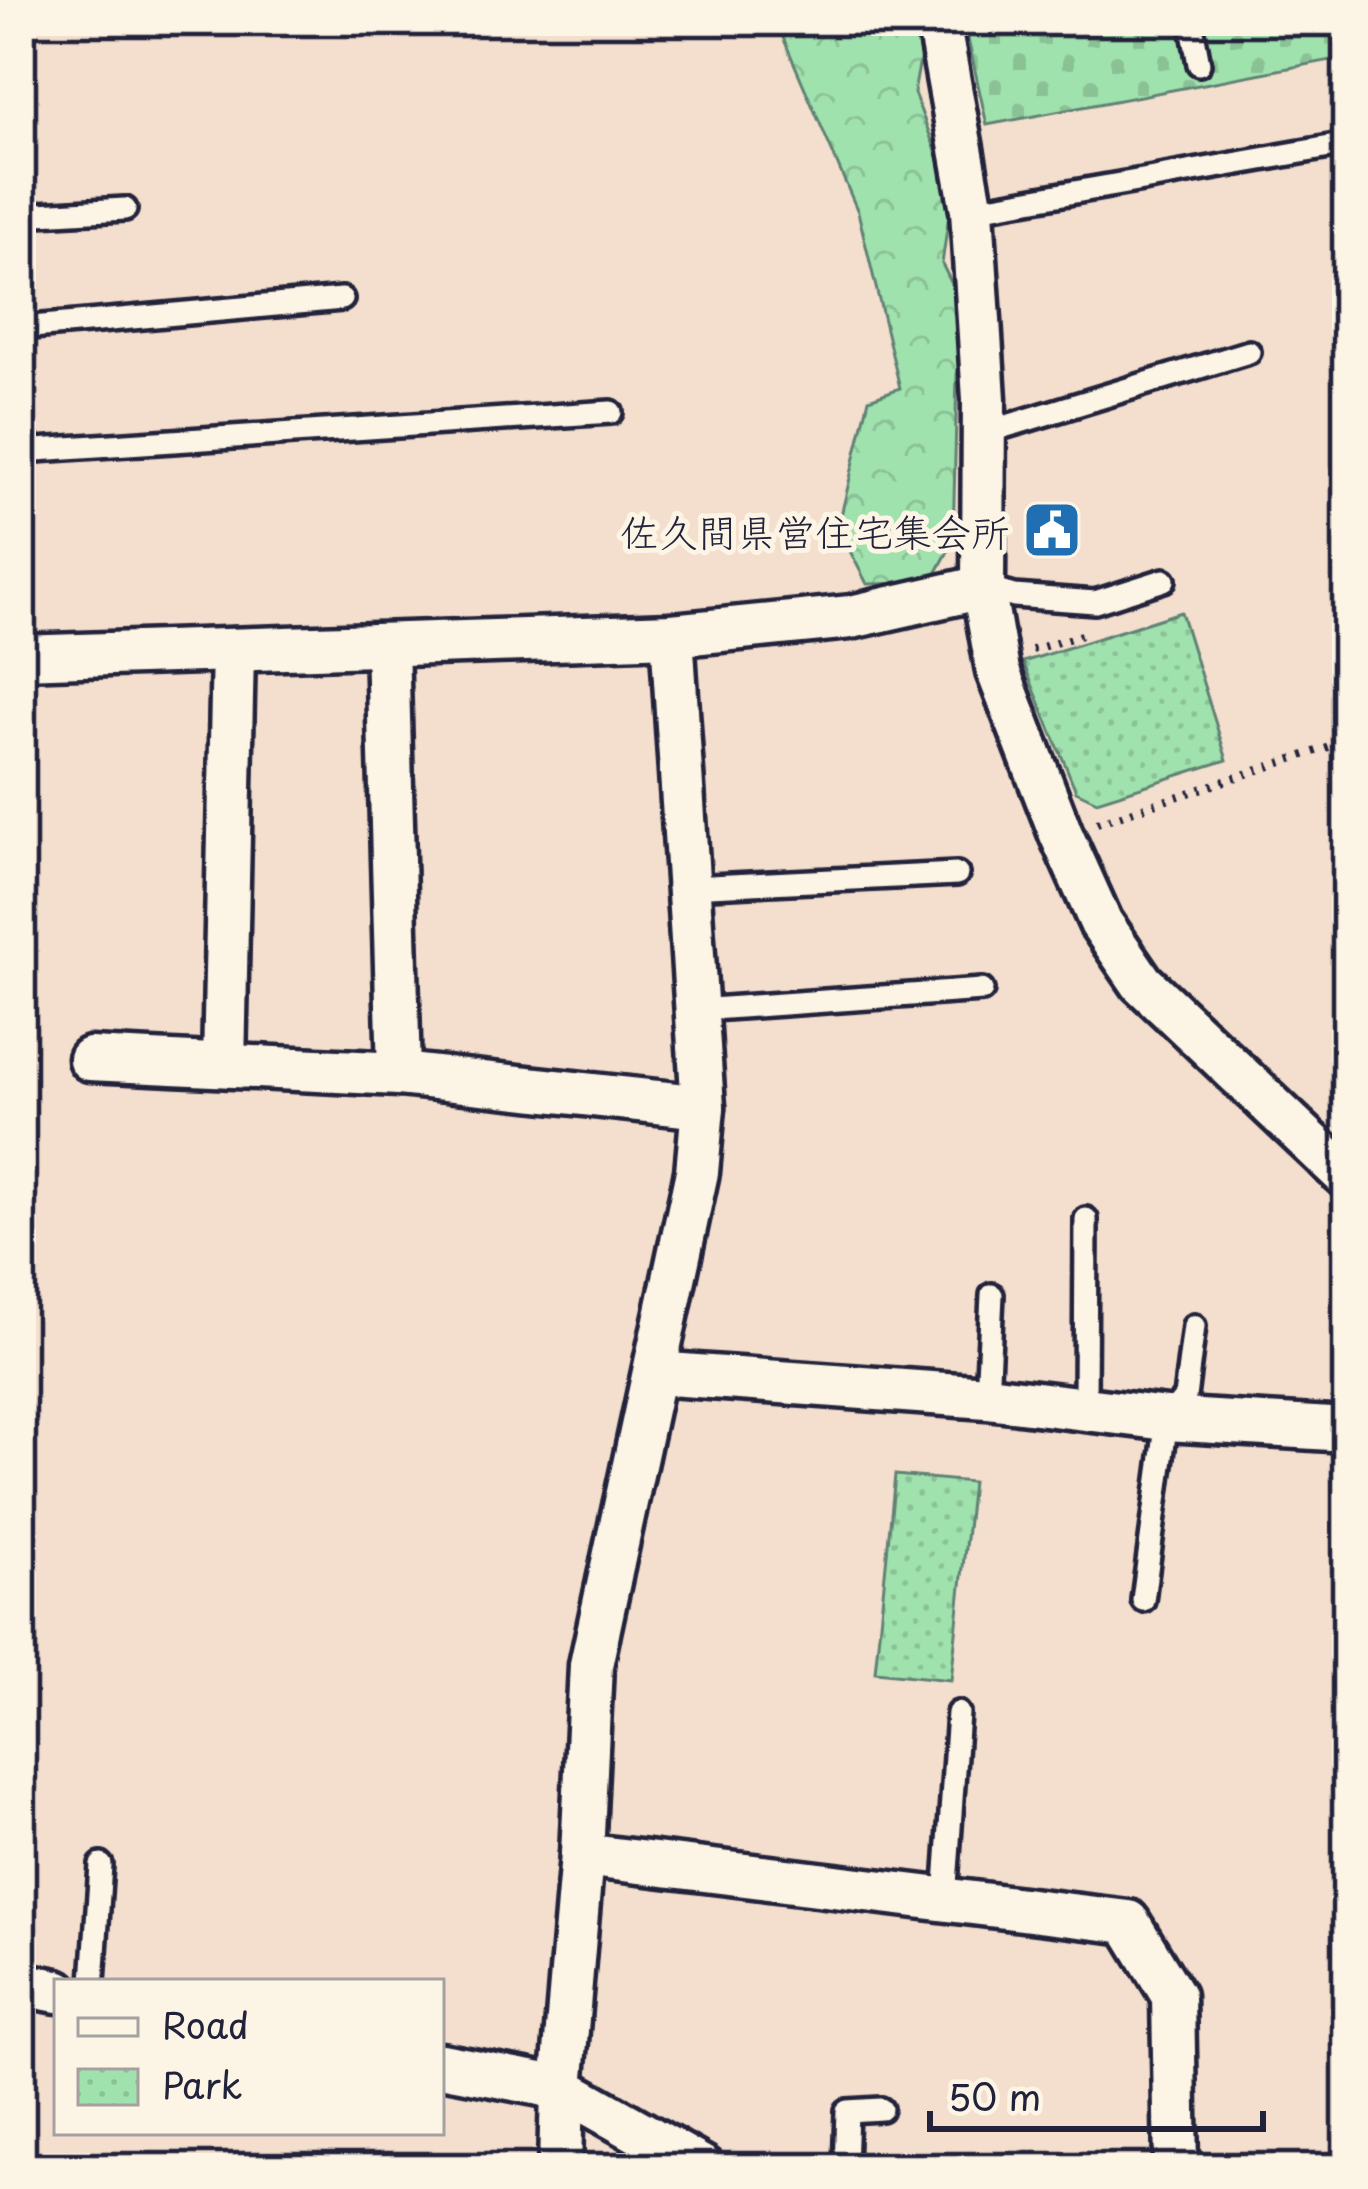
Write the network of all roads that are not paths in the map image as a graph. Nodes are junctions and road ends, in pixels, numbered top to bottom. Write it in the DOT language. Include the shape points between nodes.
graph roads {
  1 [pos="938,21"];
  2 [pos="1191,21"];
  3 [pos="1198,64"];
  4 [pos="1347,144"];
  5 [pos="125,209"];
  6 [pos="973,210"];
  7 [pos="21,215"];
  8 [pos="342,299"];
  9 [pos="21,328"];
  10 [pos="1250,352"];
  11 [pos="611,412"];
  12 [pos="985,433"];
  13 [pos="21,451"];
  14 [pos="1164,580"];
  15 [pos="983,587"];
  16 [pos="672,635"];
  17 [pos="387,644"];
  18 [pos="232,650"];
  19 [pos="21,657"];
  20 [pos="958,874"];
  21 [pos="689,887"];
  22 [pos="982,991"];
  23 [pos="697,1010"];
  24 [pos="91,1059"];
  25 [pos="224,1065"];
  26 [pos="399,1074"];
  27 [pos="703,1107"];
  28 [pos="1347,1177"];
  29 [pos="1086,1219"];
  30 [pos="992,1295"];
  31 [pos="1194,1326"];
  32 [pos="655,1373"];
  33 [pos="987,1397"];
  34 [pos="1085,1407"];
  35 [pos="1167,1419"];
  36 [pos="1347,1430"];
  37 [pos="1143,1600"];
  38 [pos="958,1712"];
  39 [pos="582,1855"];
  40 [pos="101,1865"];
  41 [pos="946,1900"];
  42 [pos="93,1979"];
  43 [pos="21,1984"];
  44 [pos="54,1990"];
  45 [pos="444,2066"];
  46 [pos="562,2088"];
  47 [pos="881,2109"];
  48 [pos="560,2168"];
  49 [pos="703,2168"];
  50 [pos="845,2168"];
  51 [pos="1176,2168"];
  1 -- 6 [label="street"];
  2 -- 3 [label="lane"];
  4 -- 6 [label="lane"];
  5 -- 7 [label="lane"];
  6 -- 12 [label="street"];
  8 -- 9 [label="lane"];
  10 -- 12 [label="lane"];
  11 -- 13 [label="lane"];
  12 -- 15 [label="street"];
  14 -- 15 [label="lane" via="1095,602"];
  15 -- 16 [label="street" via="851,617"];
  15 -- 28 [label="street" via="998,671 1101,923 1142,983"];
  16 -- 17 [label="street"];
  16 -- 21 [label="street"];
  17 -- 18 [label="street"];
  17 -- 26 [label="street"];
  18 -- 19 [label="street"];
  18 -- 25 [label="street"];
  20 -- 21 [label="lane"];
  21 -- 23 [label="street"];
  22 -- 23 [label="lane"];
  23 -- 27 [label="street"];
  24 -- 25 [label="street"];
  25 -- 26 [label="street"];
  26 -- 27 [label="street"];
  27 -- 32 [label="street"];
  29 -- 34 [label="lane"];
  30 -- 33 [label="lane"];
  31 -- 35 [label="lane" via="1185,1397"];
  32 -- 33 [label="street"];
  32 -- 39 [label="street" via="591,1665"];
  33 -- 34 [label="street"];
  34 -- 35 [label="street"];
  35 -- 36 [label="street"];
  35 -- 37 [label="lane"];
  38 -- 41 [label="lane"];
  39 -- 41 [label="street"];
  39 -- 46 [label="street"];
  40 -- 42 [label="lane"];
  41 -- 51 [label="street" via="1128,1922 1173,1996"];
  43 -- 44 [label="street"];
  45 -- 46 [label="street"];
  46 -- 48 [label="street"];
  46 -- 49 [label="street"];
  47 -- 50 [label="lane" via="847,2111"];
}
